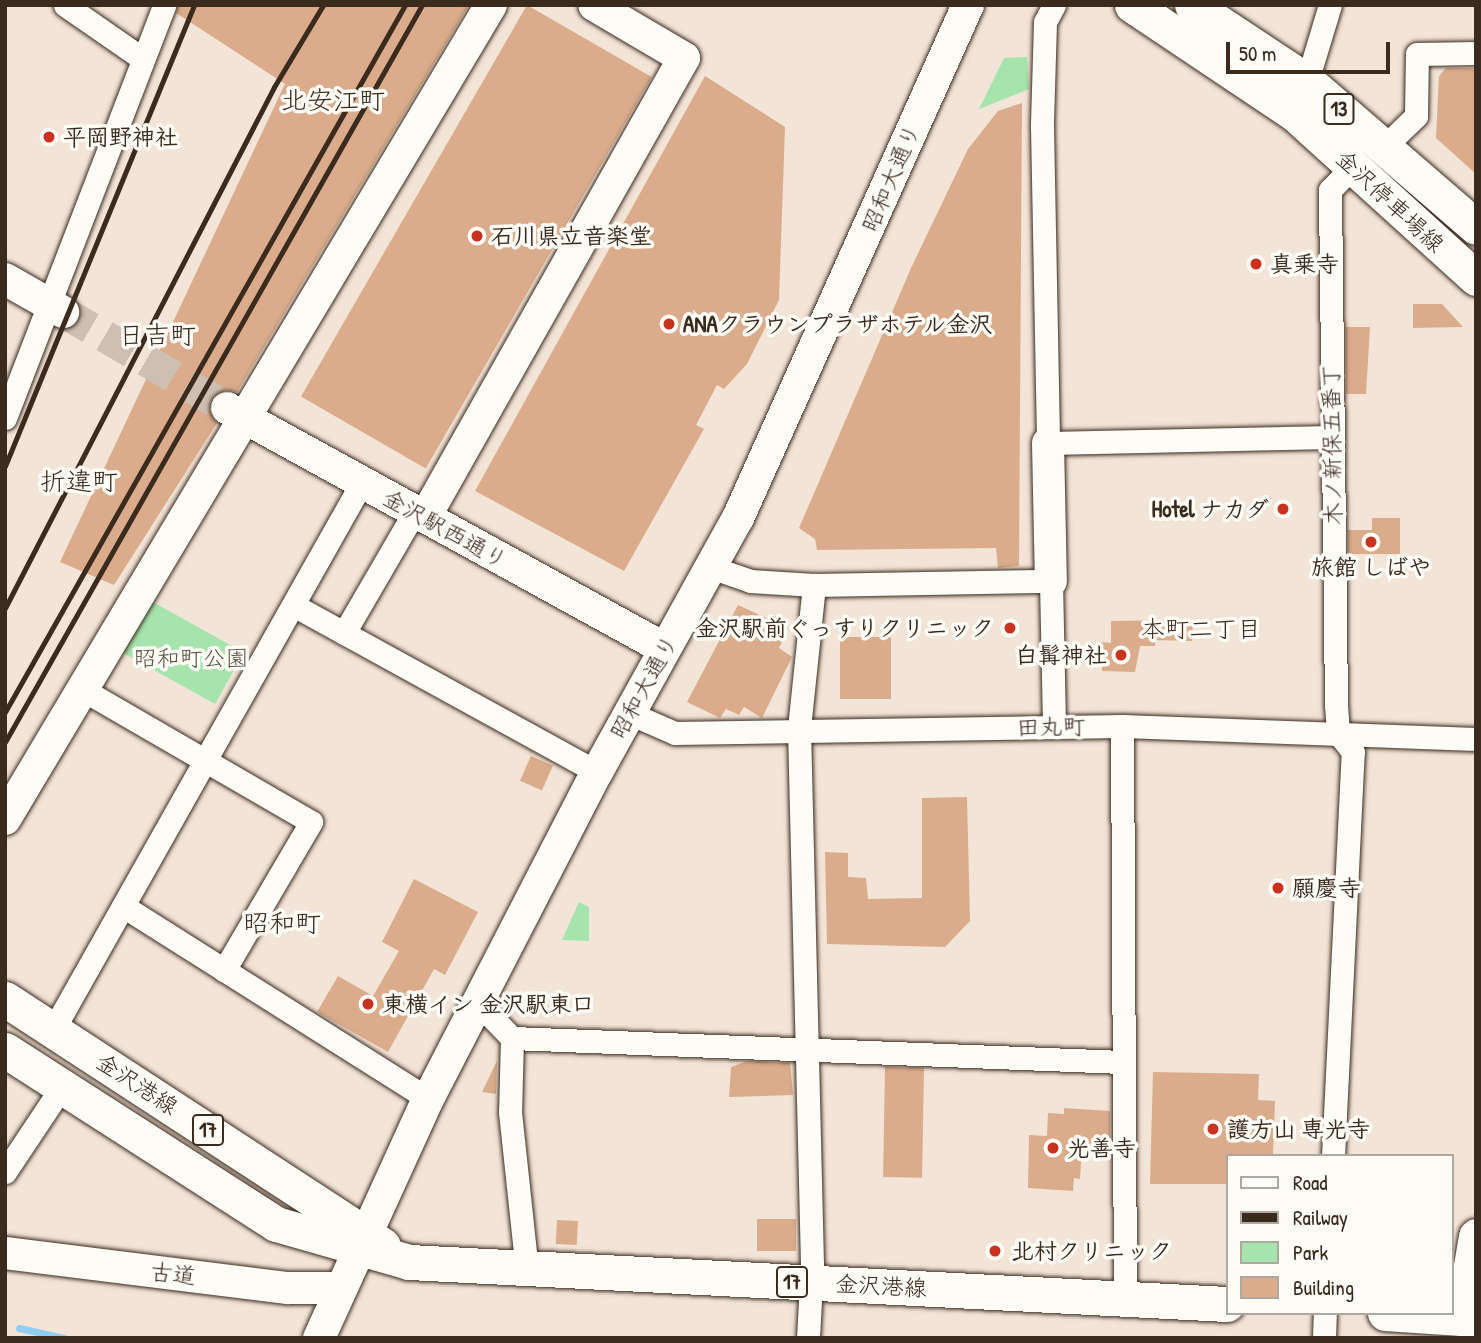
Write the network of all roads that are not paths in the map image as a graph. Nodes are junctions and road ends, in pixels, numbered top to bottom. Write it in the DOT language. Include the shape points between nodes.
graph roads {
  1 [pos="65,5"];
  2 [pos="164,5"];
  3 [pos="491,5"];
  4 [pos="594,5"];
  5 [pos="968,5"];
  6 [pos="1054,5"];
  7 [pos="1132,5"];
  8 [pos="1192,5"];
  9 [pos="1330,5"];
  10 [pos="1476,53"];
  11 [pos="143,59"];
  12 [pos="1307,81"];
  13 [pos="1384,148"];
  14 [pos="1353,166"];
  15 [pos="1476,227"];
  16 [pos="1476,278"];
  17 [pos="5,279"];
  18 [pos="56,309"];
  19 [pos="236,414"];
  20 [pos="5,418"];
  21 [pos="1331,437"];
  22 [pos="1048,443"];
  23 [pos="361,484"];
  24 [pos="420,514"];
  25 [pos="713,568"];
  26 [pos="1051,582"];
  27 [pos="814,585"];
  28 [pos="295,606"];
  29 [pos="344,633"];
  30 [pos="664,648"];
  31 [pos="80,688"];
  32 [pos="629,713"];
  33 [pos="1122,726"];
  34 [pos="1054,727"];
  35 [pos="799,729"];
  36 [pos="1338,733"];
  37 [pos="1476,739"];
  38 [pos="204,763"];
  39 [pos="597,772"];
  40 [pos="5,819"];
  41 [pos="123,906"];
  42 [pos="224,970"];
  43 [pos="5,999"];
  44 [pos="480,1004"];
  45 [pos="53,1030"];
  46 [pos="512,1038"];
  47 [pos="805,1049"];
  48 [pos="5,1050"];
  49 [pos="1124,1062"];
  50 [pos="61,1088"];
  51 [pos="428,1099"];
  52 [pos="1334,1154"];
  53 [pos="5,1172"];
  54 [pos="1476,1236"];
  55 [pos="361,1241"];
  56 [pos="5,1253"];
  57 [pos="527,1271"];
  58 [pos="812,1283"];
  59 [pos="341,1287"];
  60 [pos="1125,1299"];
  61 [pos="1226,1304"];
  62 [pos="1325,1315"];
  63 [pos="1398,1315"];
  64 [pos="1466,1325"];
  65 [pos="319,1338"];
  66 [pos="808,1338"];
  67 [pos="1324,1338"];
  1 -- 11 [label="street"];
  2 -- 11 [label="street"];
  3 -- 19 [label="street"];
  4 -- 24 [label="street" via="684,58"];
  5 -- 25 [label="street, 昭和大通り"];
  6 -- 22 [label="street" via="1045,22 1042,126"];
  7 -- 14 [label="main road, 金沢停車場線 / 13" via="1295,114"];
  8 -- 12 [label="main road, 金沢停車場線 / 13"];
  9 -- 12 [label="street"];
  10 -- 13 [label="street" via="1417,54 1416,116"];
  11 -- 18 [label="street"];
  12 -- 13 [label="main road, 金沢停車場線 / 13"];
  13 -- 15 [label="main road, 金沢停車場線 / 13"];
  14 -- 16 [label="main road, 金沢停車場線 / 13"];
  14 -- 21 [label="street, 木ノ新保五番丁" via="1330,190"];
  17 -- 18 [label="street"];
  18 -- 20 [label="street"];
  19 -- 23 [label="street, 金沢駅西通り"];
  19 -- 31 [label="street"];
  21 -- 22 [label="street"];
  21 -- 36 [label="street, 木ノ新保五番丁"];
  22 -- 26 [label="street"];
  23 -- 24 [label="street, 金沢駅西通り"];
  23 -- 28 [label="street"];
  24 -- 29 [label="street"];
  24 -- 30 [label="street, 金沢駅西通り"];
  25 -- 27 [label="street" via="750,580"];
  25 -- 30 [label="street, 昭和大通り"];
  26 -- 27 [label="street"];
  26 -- 34 [label="street"];
  27 -- 35 [label="street"];
  28 -- 29 [label="street"];
  28 -- 38 [label="street"];
  29 -- 39 [label="street"];
  30 -- 32 [label="street, 昭和大通り"];
  31 -- 38 [label="street"];
  31 -- 40 [label="street"];
  32 -- 35 [label="street, 田丸町" via="675,733"];
  32 -- 39 [label="street, 昭和大通り"];
  33 -- 34 [label="street, 田丸町"];
  33 -- 36 [label="street, 田丸町"];
  33 -- 49 [label="street"];
  34 -- 35 [label="street, 田丸町"];
  35 -- 47 [label="street"];
  36 -- 37 [label="street, 田丸町"];
  36 -- 52 [label="street" via="1353,752"];
  38 -- 41 [label="street"];
  38 -- 42 [label="street" via="311,822"];
  39 -- 44 [label="street, 昭和大通り"];
  41 -- 42 [label="street"];
  41 -- 45 [label="street"];
  42 -- 51 [label="street"];
  43 -- 45 [label="main road, 金沢港線 / 17"];
  44 -- 46 [label="street"];
  44 -- 51 [label="street, 昭和大通り"];
  45 -- 55 [label="main road, 金沢港線 / 17"];
  46 -- 47 [label="street"];
  46 -- 57 [label="street" via="510,1112"];
  47 -- 49 [label="street"];
  47 -- 58 [label="street"];
  48 -- 50 [label="main road, 金沢港線 / 17"];
  49 -- 60 [label="street"];
  50 -- 53 [label="street"];
  50 -- 55 [label="main road, 金沢港線 / 17" via="276,1224"];
  51 -- 55 [label="street, 昭和大通り"];
  54 -- 64 [label="main road"];
  55 -- 57 [label="main road, 金沢港線 / 17" via="409,1262"];
  55 -- 59 [label="street, 昭和大通り"];
  56 -- 59 [label="street, 古道" via="288,1288"];
  57 -- 58 [label="main road, 金沢港線 / 17"];
  58 -- 60 [label="main road, 金沢港線 / 17"];
  58 -- 66 [label="street"];
  59 -- 65 [label="street, 昭和大通り"];
  60 -- 61 [label="main road, 金沢港線 / 17"];
  62 -- 67 [label="street"];
  63 -- 64 [label="main road"];
}
